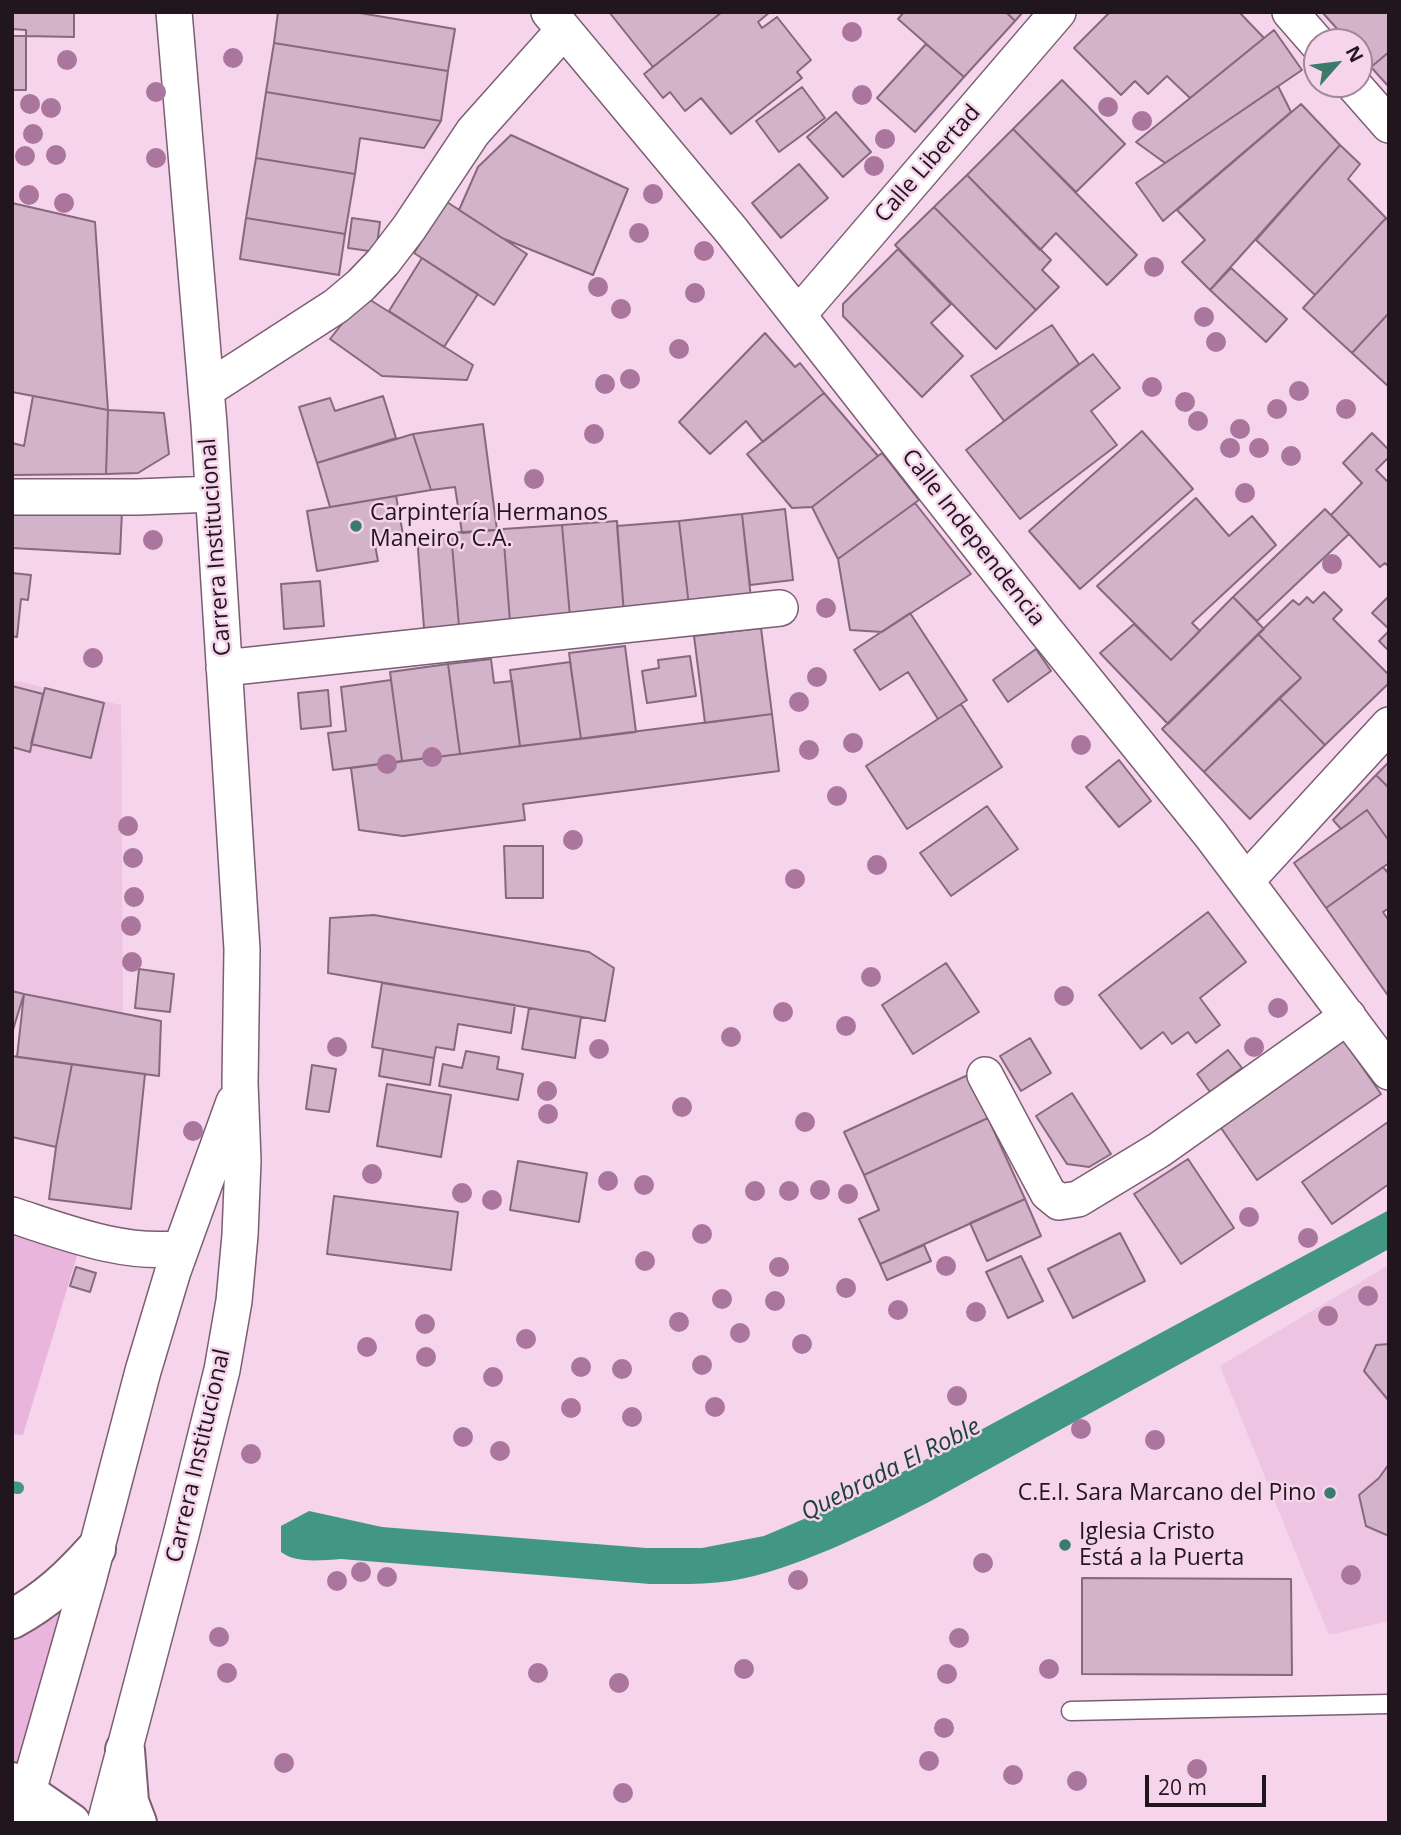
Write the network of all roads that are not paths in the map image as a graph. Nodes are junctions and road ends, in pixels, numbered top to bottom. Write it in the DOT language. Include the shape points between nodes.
graph roads {
  1 [pos="174,12"];
  2 [pos="1058,12"];
  3 [pos="1290,12"];
  4 [pos="556,21"];
  5 [pos="1304,28"];
  6 [pos="1365,98"];
  7 [pos="1389,125"];
  8 [pos="798,315"];
  9 [pos="206,390"];
  10 [pos="213,494"];
  11 [pos="12,497"];
  12 [pos="779,608"];
  13 [pos="224,668"];
  14 [pos="1389,725"];
  15 [pos="1246,881"];
  16 [pos="1348,1016"];
  17 [pos="1389,1072"];
  18 [pos="985,1075"];
  19 [pos="240,1083"];
  20 [pos="12,1215"];
  21 [pos="181,1248"];
  22 [pos="96,1549"];
  23 [pos="12,1619"];
  24 [pos="1389,1704"];
  25 [pos="1071,1711"];
  26 [pos="125,1750"];
  27 [pos="18,1797"];
  28 [pos="71,1823"];
  29 [pos="105,1823"];
  30 [pos="137,1823"];
  1 -- 9 [label="street, Carrera Institucional"];
  2 -- 8 [label="street, Calle Libertad"];
  3 -- 5 [label="street"];
  4 -- 8 [label="street, Calle Independencia"];
  4 -- 9 [label="street" via="383,262 336,306"];
  6 -- 7 [label="street"];
  8 -- 15 [label="street, Calle Independencia"];
  9 -- 10 [label="street, Carrera Institucional"];
  10 -- 11 [label="street"];
  10 -- 13 [label="street, Carrera Institucional"];
  12 -- 13 [label="street"];
  13 -- 19 [label="street, Carrera Institucional" via="242,949"];
  14 -- 15 [label="street"];
  15 -- 16 [label="street, Calle Independencia"];
  16 -- 17 [label="street, Calle Independencia"];
  16 -- 18 [label="street" via="1159,1150 1078,1199 1059,1202 1048,1193"];
  19 -- 21 [label="street, Carrera Institucional"];
  19 -- 26 [label="street, Carrera Institucional" via="243,1161 234,1301 181,1535"];
  20 -- 21 [label="street" via="137,1249"];
  21 -- 22 [label="street, Carrera Institucional"];
  22 -- 23 [label="highway" via="63,1585"];
  22 -- 27 [label="street, Carrera Institucional"];
  24 -- 25 [label="lane"];
  26 -- 29 [label="street, Carrera Institucional"];
  26 -- 30 [label="highway" via="129,1802"];
  27 -- 28 [label="highway"];
}
